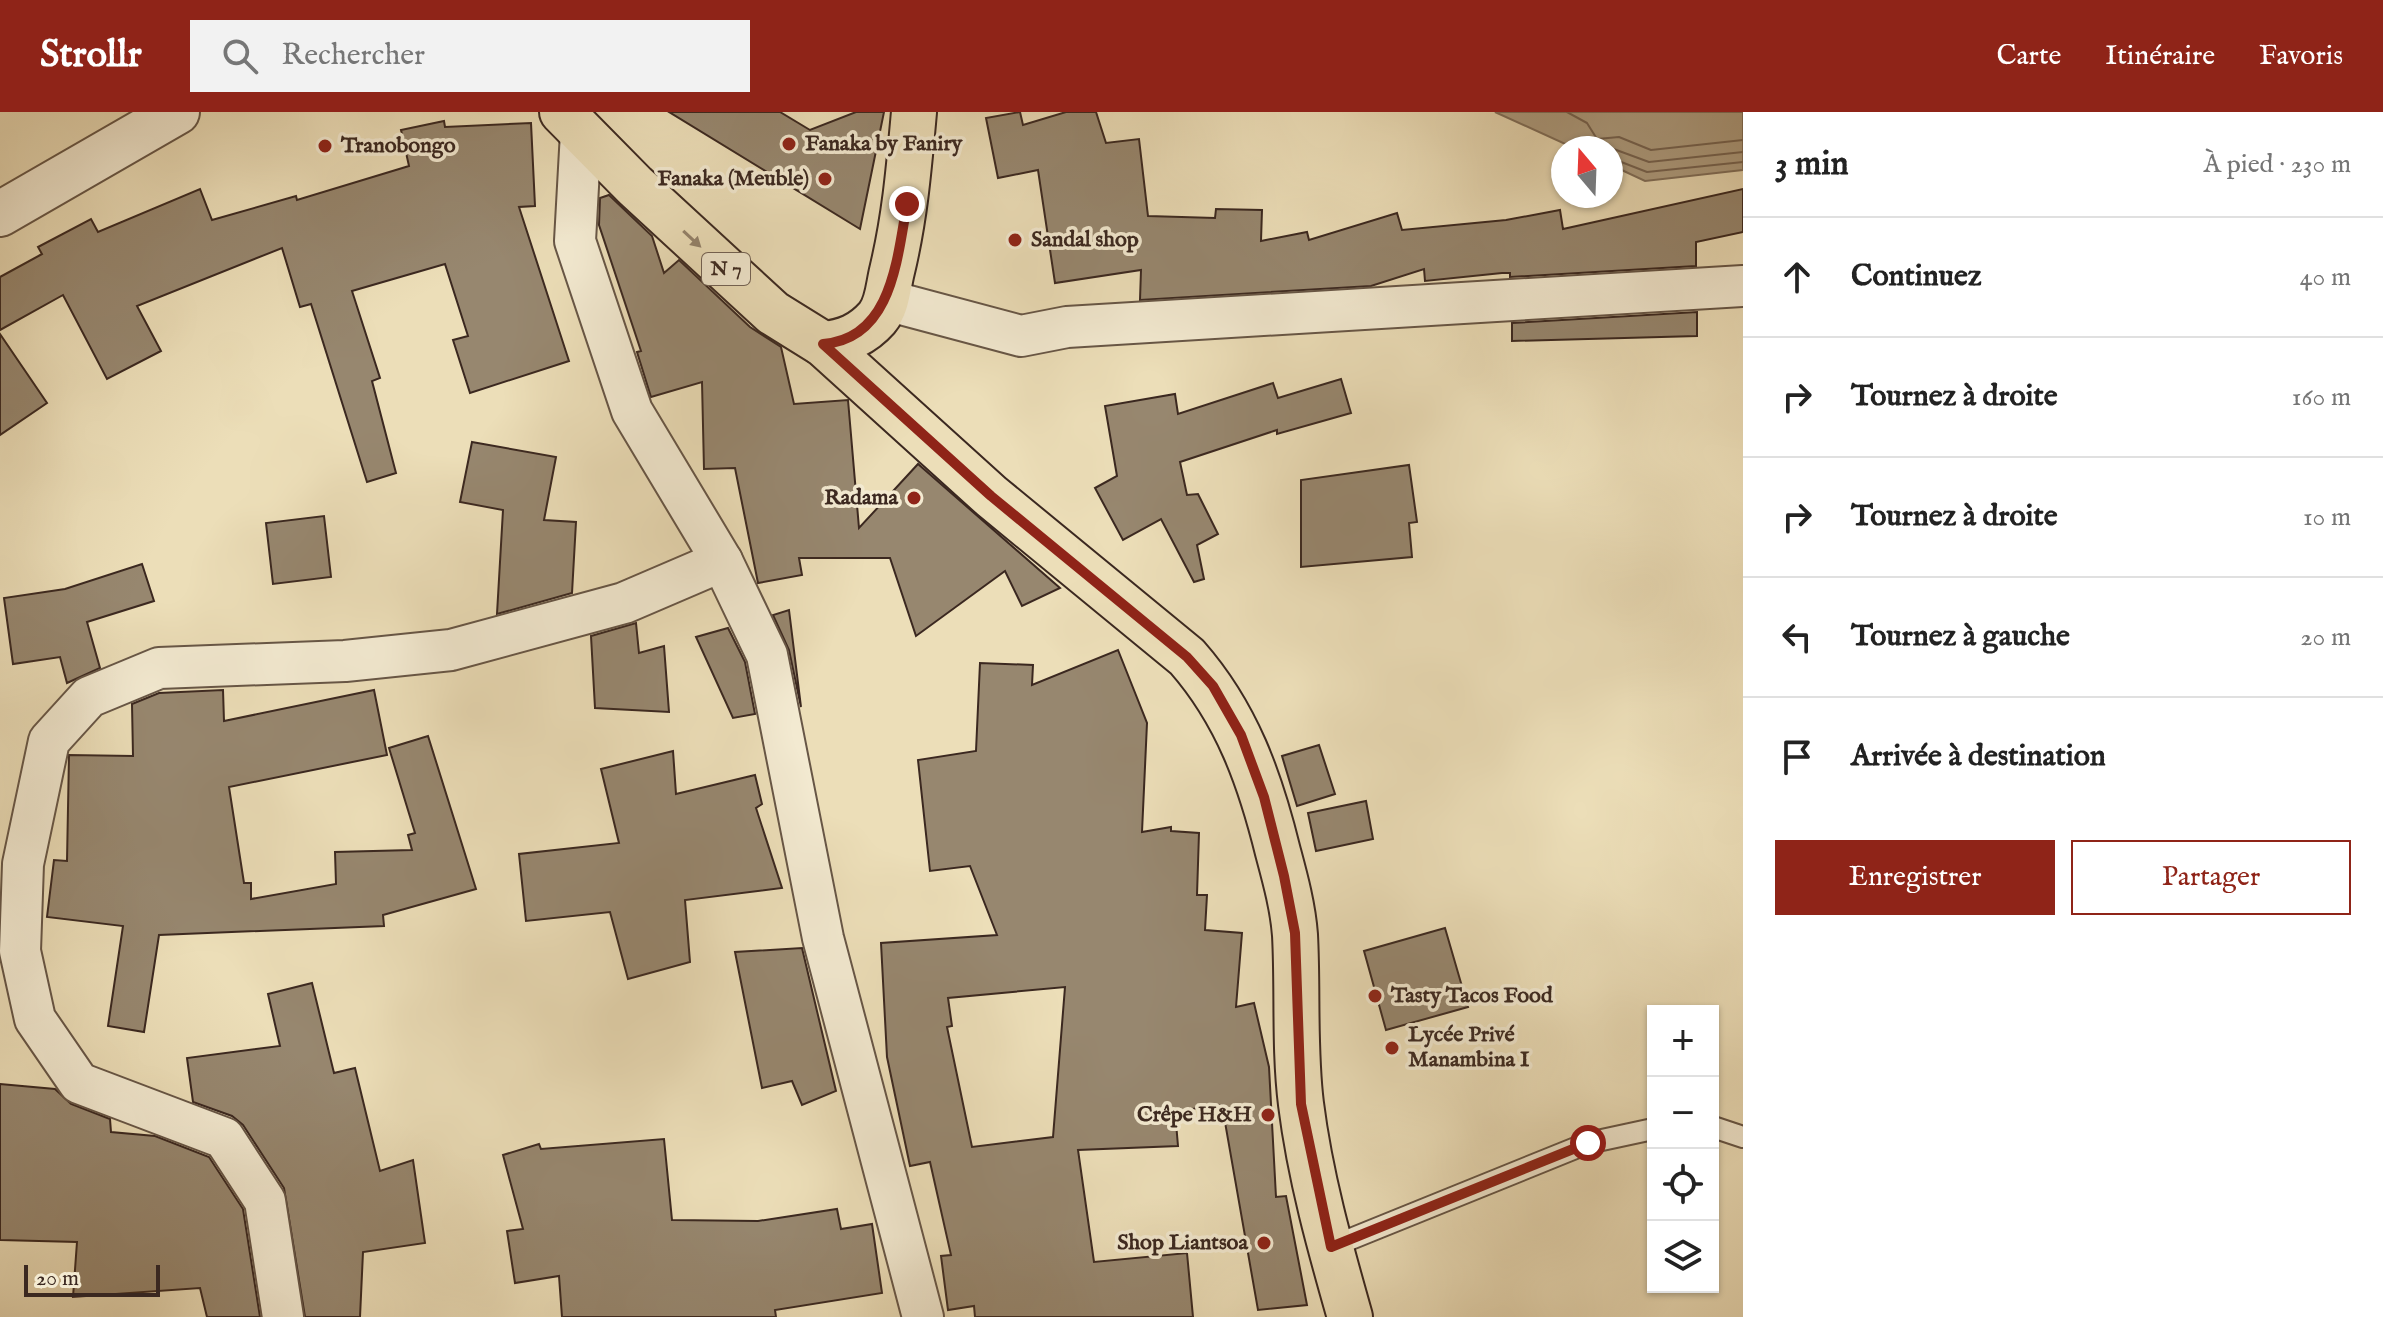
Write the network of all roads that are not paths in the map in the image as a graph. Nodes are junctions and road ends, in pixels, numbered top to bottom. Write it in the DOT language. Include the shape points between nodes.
graph roads {
  1 [pos="177,112"];
  2 [pos="914,112"];
  3 [pos="572,122"];
  4 [pos="0,214"];
  5 [pos="1743,286"];
  6 [pos="886,300"];
  7 [pos="823,344"];
  8 [pos="722,561"];
  9 [pos="1719,1129"];
  10 [pos="1647,1130"];
  11 [pos="1743,1137"];
  12 [pos="1331,1247"];
  13 [pos="283,1317"];
  14 [pos="923,1317"];
  15 [pos="1350,1317"];
  1 -- 4 [label="street"];
  2 -- 6 [label="main road" via="902,231"];
  3 -- 7 [label="main road, N 7, one-way" via="773,313"];
  3 -- 8 [label="street" via="575,241 632,411"];
  5 -- 6 [label="street" via="1067,327 1021,336"];
  6 -- 7 [label="main road" via="863,330 845,342"];
  7 -- 12 [label="main road, N 7" via="991,496 1187,657 1213,686 1241,735 1264,797 1295,933 1301,1104"];
  8 -- 13 [label="street" via="624,603 451,650 345,661 159,668 89,697 49,741 23,864 20,951 35,1019 79,1083 224,1138 265,1201"];
  8 -- 14 [label="street" via="767,655 823,938"];
  9 -- 11 [label="lane"];
  10 -- 12 [label="lane" via="1588,1143"];
  12 -- 15 [label="main road, N 7"];
}
